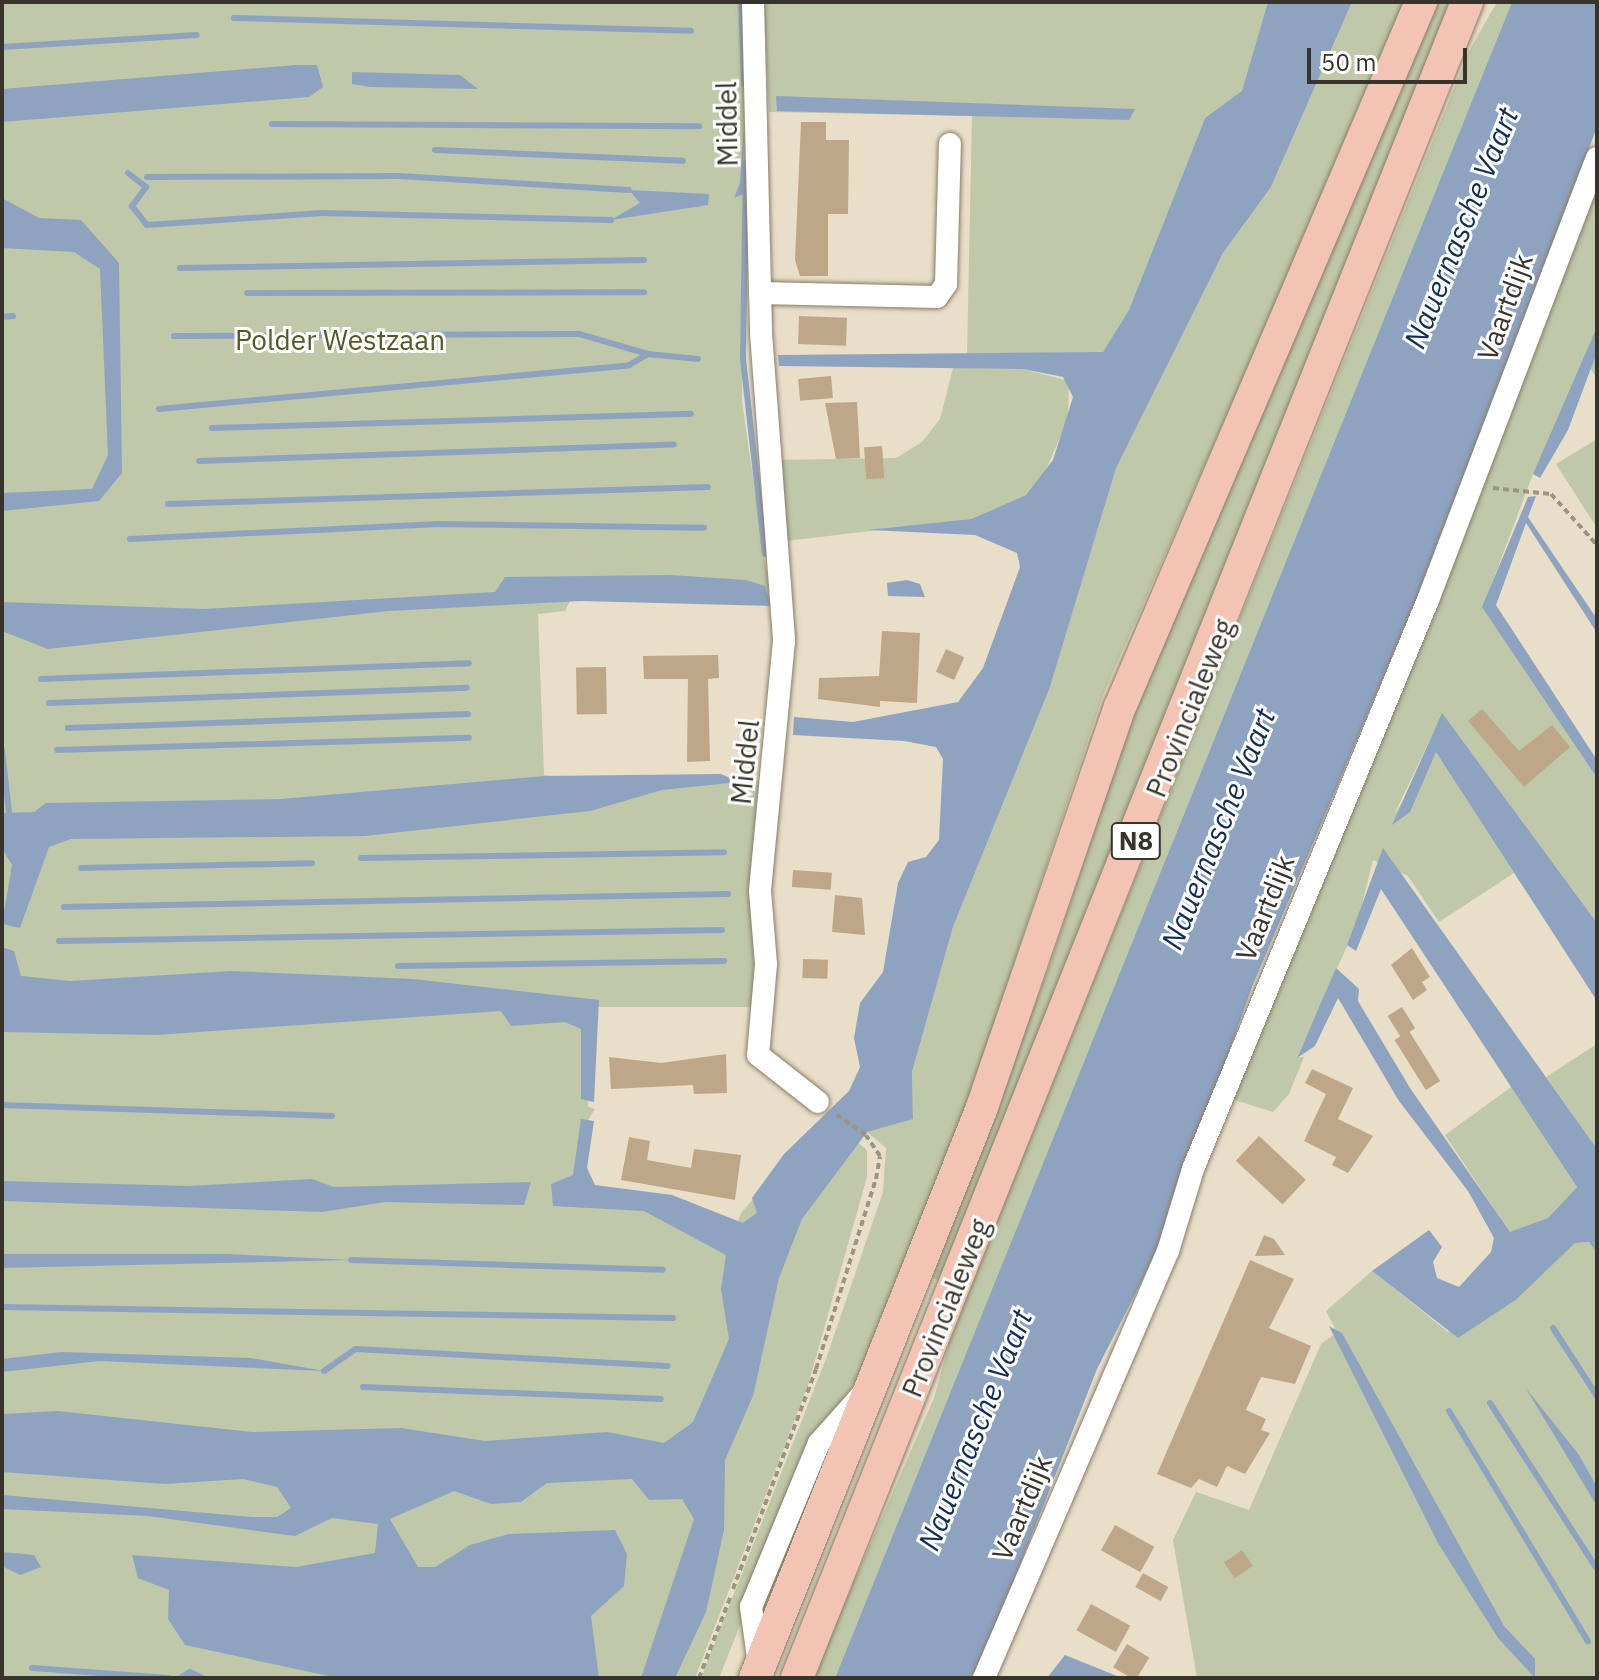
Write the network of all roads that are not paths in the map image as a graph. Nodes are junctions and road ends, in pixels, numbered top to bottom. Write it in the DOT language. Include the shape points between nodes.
graph roads {
  1 [pos="753,2"];
  2 [pos="1421,2"];
  3 [pos="1467,2"];
  4 [pos="950,144"];
  5 [pos="1597,158"];
  6 [pos="760,293"];
  7 [pos="818,1102"];
  8 [pos="757,1673"];
  9 [pos="797,1678"];
  10 [pos="984,1678"];
  1 -- 6 [label="street, Middel"];
  2 -- 8 [label="highway, Provincialeweg / N8" via="1120,707 981,1110"];
  3 -- 9 [label="highway, Provincialeweg / N8"];
  4 -- 6 [label="street" via="946,284 937,297"];
  5 -- 10 [label="street, Vaartdijk" via="1470,490 1193,1169 1168,1251"];
  6 -- 7 [label="street, Middel" via="784,641 760,891 766,964 758,1055"];
}
